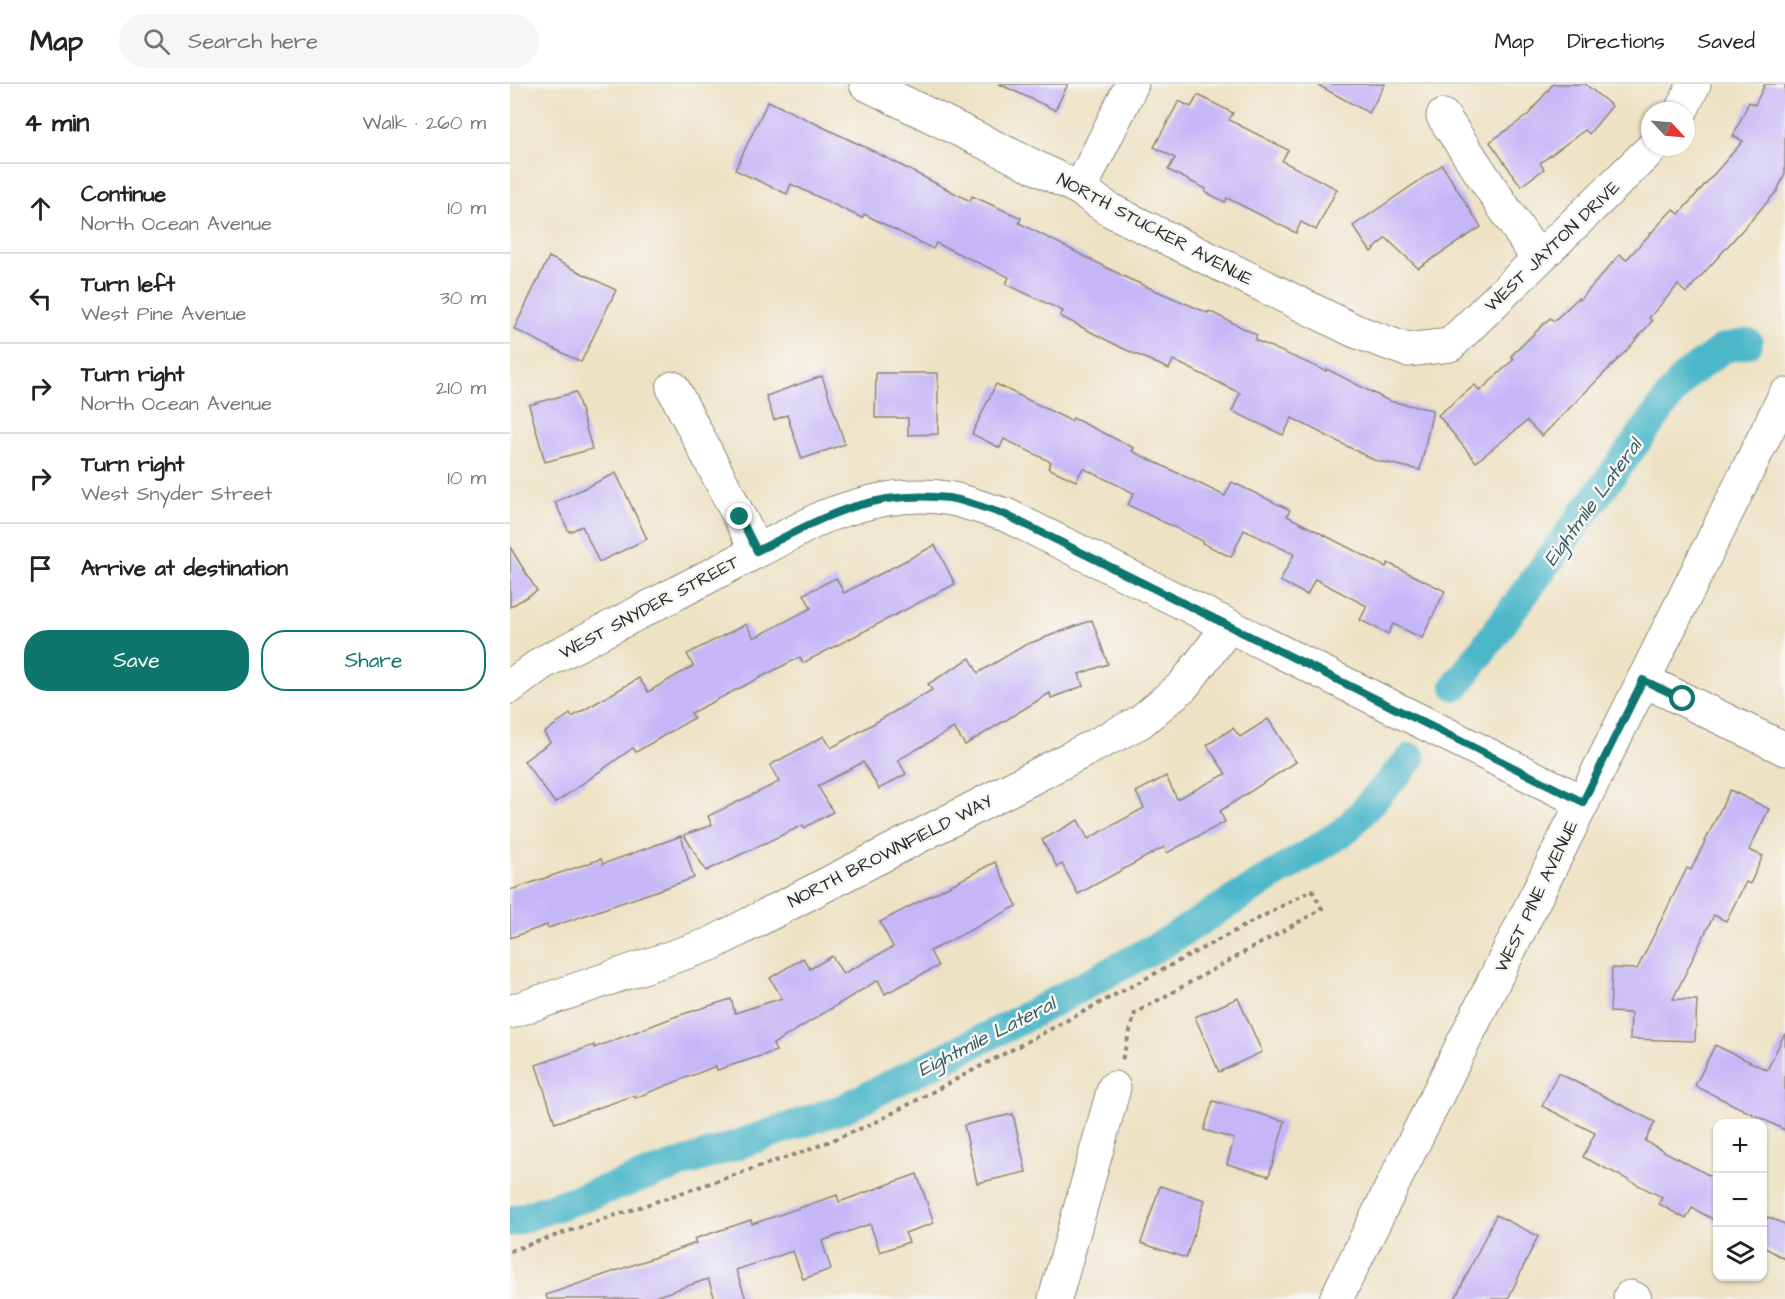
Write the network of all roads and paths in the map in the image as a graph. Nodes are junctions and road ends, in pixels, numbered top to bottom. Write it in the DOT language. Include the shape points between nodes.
graph roads {
  1 [pos="866,84"];
  2 [pos="1132,84"];
  3 [pos="1694,84"];
  4 [pos="1685,102"];
  5 [pos="1443,116"];
  6 [pos="1644,156"];
  7 [pos="1080,189"];
  8 [pos="1538,259"];
  9 [pos="1450,345"];
  10 [pos="673,388"];
  11 [pos="1785,395"];
  12 [pos="757,551"];
  13 [pos="1229,626"];
  14 [pos="1643,680"];
  15 [pos="510,687"];
  16 [pos="1785,749"];
  17 [pos="1583,802"];
  18 [pos="510,1012"];
  19 [pos="1114,1088"];
  20 [pos="510,1251"];
  21 [pos="1055,1299"];
  22 [pos="1336,1299"];
  1 -- 7 [label="street, NORTH STUCKER AVENUE"];
  2 -- 7 [label="street"];
  3 -- 4 [label="street"];
  5 -- 8 [label="street"];
  6 -- 8 [label="street, WEST JAYTON DRIVE"];
  7 -- 9 [label="street, NORTH STUCKER AVENUE" via="1110,210 1354,331 1407,350"];
  8 -- 9 [label="street, WEST JAYTON DRIVE"];
  10 -- 12 [label="street, WEST SNYDER STREET"];
  11 -- 14 [label="street, WEST PINE AVENUE"];
  12 -- 13 [label="street" via="860,503 909,496 951,498 1006,515"];
  12 -- 15 [label="street, WEST SNYDER STREET" via="542,663"];
  13 -- 17 [label="street"];
  13 -- 18 [label="street, NORTH BROWNFIELD WAY" via="1183,686 1140,722 711,944"];
  14 -- 16 [label="street"];
  14 -- 17 [label="street, WEST PINE AVENUE"];
  17 -- 22 [label="street, WEST PINE AVENUE"];
  19 -- 20 [label="path" via="1135,1013 1322,909 1312,890 874,1123 811,1149"];
  19 -- 21 [label="street"];
}
